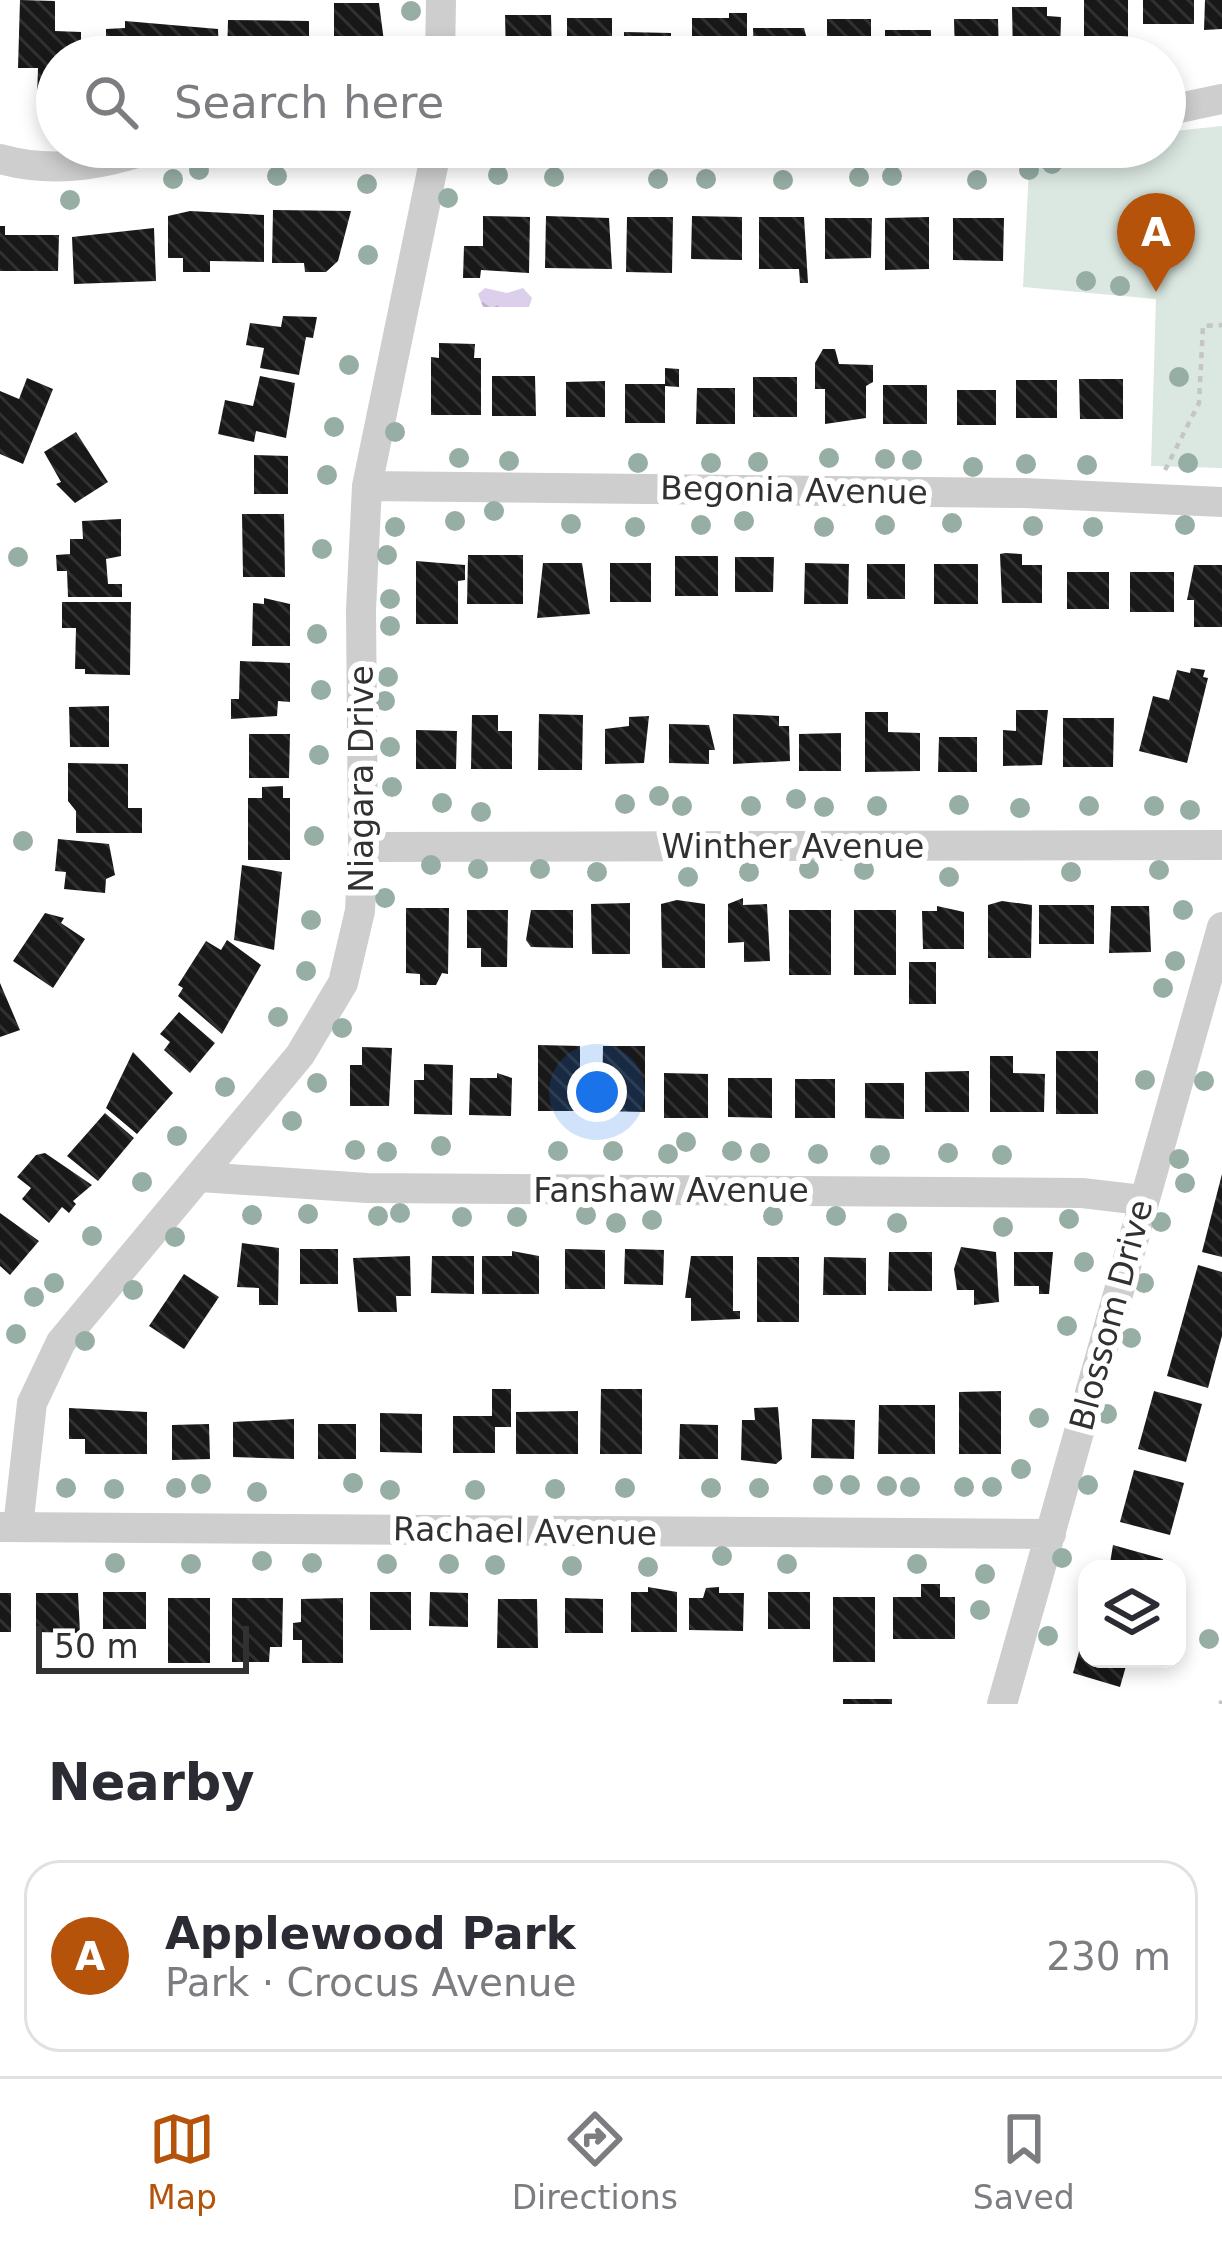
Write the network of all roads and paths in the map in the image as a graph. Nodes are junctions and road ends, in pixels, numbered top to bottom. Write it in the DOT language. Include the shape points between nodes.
graph roads {
  1 [pos="441,0"];
  2 [pos="440,36"];
  3 [pos="1222,99"];
  4 [pos="1186,107"];
  5 [pos="0,159"];
  6 [pos="47,168"];
  7 [pos="432,168"];
  8 [pos="1222,325"];
  9 [pos="367,486"];
  10 [pos="1160,499"];
  11 [pos="1222,502"];
  12 [pos="1222,845"];
  13 [pos="363,847"];
  14 [pos="1222,927"];
  15 [pos="200,1177"];
  16 [pos="1142,1200"];
  17 [pos="9,1527"];
  18 [pos="1051,1534"];
  19 [pos="1002,1704"];
  1 -- 2 [label="street"];
  3 -- 4 [label="street"];
  5 -- 6 [label="street"];
  7 -- 9 [label="street, Niagara Drive"];
  8 -- 10 [label="path" via="1203,326 1198,403 1161,478"];
  9 -- 10 [label="street, Begonia Avenue"];
  9 -- 13 [label="street, Niagara Drive"];
  10 -- 11 [label="street, Begonia Avenue"];
  12 -- 13 [label="street, Winther Avenue"];
  13 -- 15 [label="street, Niagara Drive" via="344,983 300,1055"];
  14 -- 16 [label="street, Blossom Drive"];
  15 -- 16 [label="street, Fanshaw Avenue" via="367,1188 1082,1193"];
  15 -- 17 [label="street, Niagara Drive" via="61,1342 32,1403"];
  16 -- 18 [label="street, Blossom Drive"];
  17 -- 18 [label="street, Rachael Avenue"];
  18 -- 19 [label="street, Blossom Drive"];
}
